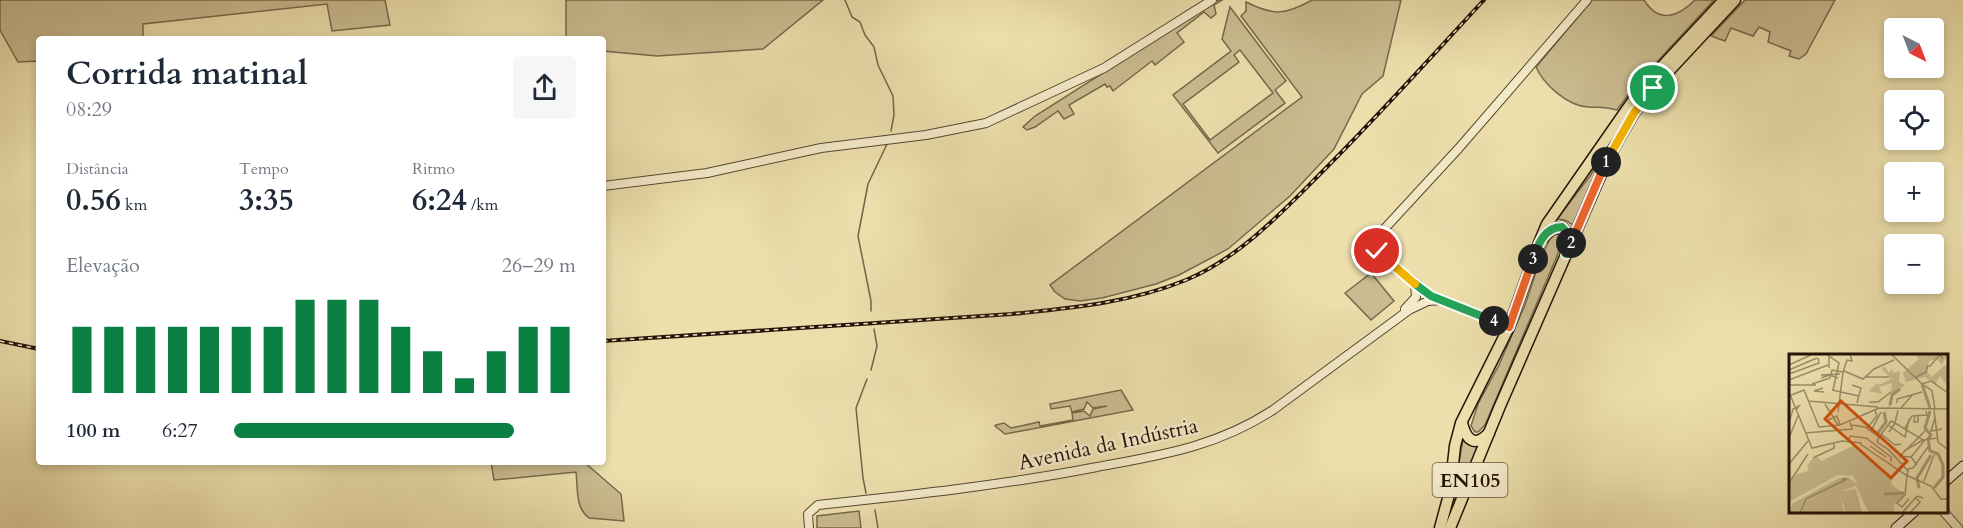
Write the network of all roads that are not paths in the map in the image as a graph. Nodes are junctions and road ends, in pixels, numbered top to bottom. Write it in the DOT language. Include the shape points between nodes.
graph roads {
  1 [pos="1212,0"];
  2 [pos="1587,0"];
  3 [pos="1724,0"];
  4 [pos="1735,0"];
  5 [pos="606,186"];
  6 [pos="1539,243"];
  7 [pos="1566,254"];
  8 [pos="1414,283"];
  9 [pos="1442,300"];
  10 [pos="1395,319"];
  11 [pos="1509,327"];
  12 [pos="1461,423"];
  13 [pos="1491,432"];
  14 [pos="1963,466"];
  15 [pos="1948,481"];
  16 [pos="1913,513"];
  17 [pos="1945,513"];
  18 [pos="809,528"];
  19 [pos="1440,528"];
  20 [pos="1450,528"];
  21 [pos="1896,528"];
  22 [pos="1958,528"];
  1 -- 5 [label="street" via="1088,76 986,123 821,148 682,177"];
  2 -- 8 [label="street" via="1375,239 1377,251"];
  3 -- 6 [label="main road, EN105" via="1627,106 1556,209"];
  4 -- 7 [label="main road, EN105" via="1634,113 1609,156"];
  6 -- 7 [label="main road" via="1550,230 1562,227 1568,234"];
  6 -- 11 [label="main road, EN105"];
  7 -- 13 [label="main road, EN105"];
  8 -- 9 [label="street"];
  8 -- 10 [label="street, Avenida da Indústria" via="1416,297"];
  9 -- 10 [label="street, Avenida da Indústria" via="1419,304"];
  9 -- 11 [label="street"];
  10 -- 18 [label="street, Avenida da Indústria" via="1273,410 1216,440 1152,457 1013,482 818,505 808,514"];
  11 -- 12 [label="main road, EN105"];
  12 -- 13 [label="main road" via="1464,434 1474,441"];
  12 -- 19 [label="main road, EN105"];
  13 -- 20 [label="main road, EN105"];
  14 -- 15 [label="main road"];
  16 -- 21 [label="main road"];
  17 -- 22 [label="street"];
}
